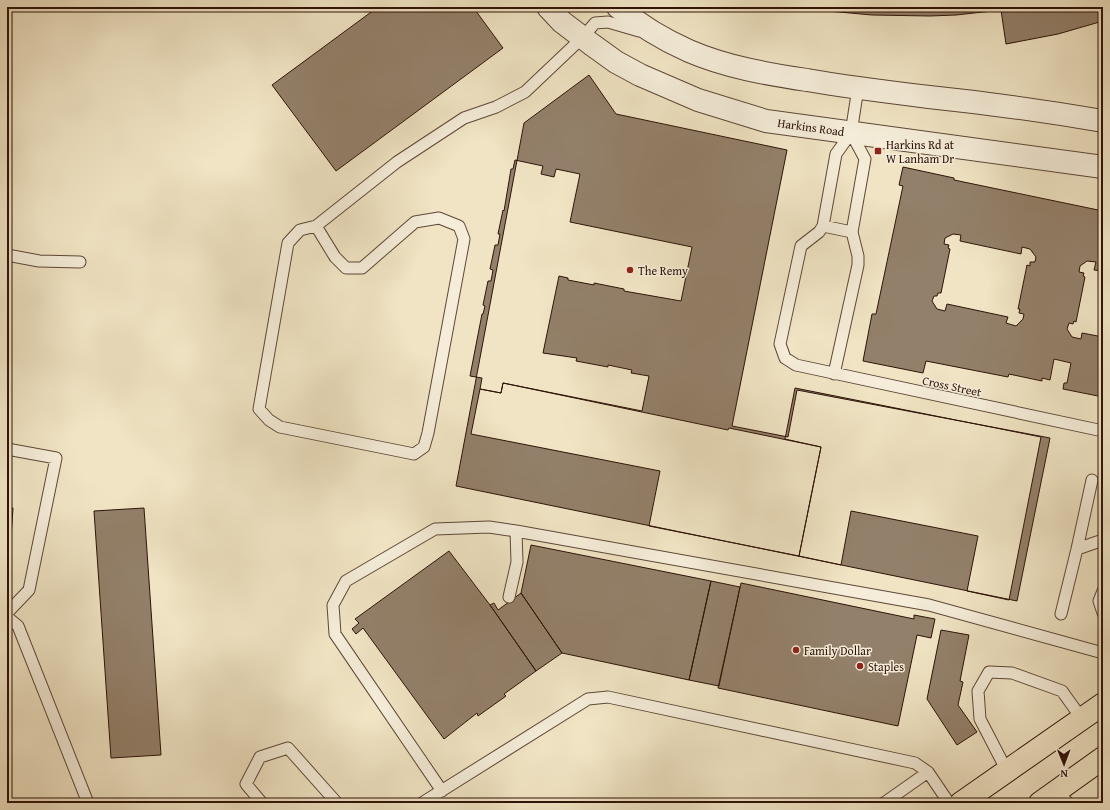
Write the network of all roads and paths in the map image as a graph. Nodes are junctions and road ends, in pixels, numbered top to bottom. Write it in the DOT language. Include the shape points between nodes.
graph roads {
  1 [pos="548,7"];
  2 [pos="618,7"];
  3 [pos="583,37"];
  4 [pos="664,38"];
  5 [pos="858,88"];
  6 [pos="1103,121"];
  7 [pos="851,133"];
  8 [pos="1103,167"];
  9 [pos="316,226"];
  10 [pos="823,226"];
  11 [pos="852,232"];
  12 [pos="7,255"];
  13 [pos="80,262"];
  14 [pos="834,374"];
  15 [pos="1103,431"];
  16 [pos="7,449"];
  17 [pos="1092,480"];
  18 [pos="516,531"];
  19 [pos="1103,540"];
  20 [pos="1077,549"];
  21 [pos="1103,591"];
  22 [pos="509,597"];
  23 [pos="7,613"];
  24 [pos="1103,613"];
  25 [pos="1061,614"];
  26 [pos="7,617"];
  27 [pos="1103,653"];
  28 [pos="1103,704"];
  29 [pos="1082,719"];
  30 [pos="1103,758"];
  31 [pos="1007,770"];
  32 [pos="928,772"];
  33 [pos="442,791"];
  34 [pos="1055,799"];
  35 [pos="88,803"];
  36 [pos="262,803"];
  37 [pos="337,803"];
  38 [pos="422,803"];
  39 [pos="884,803"];
  40 [pos="948,803"];
  41 [pos="961,803"];
  1 -- 3 [label="street, Harkins Road" via="562,22"];
  2 -- 4 [label="street"];
  3 -- 4 [label="lane" via="595,23 608,22"];
  3 -- 7 [label="street, Harkins Road" via="634,72 698,100 766,121"];
  3 -- 9 [label="lane" via="525,92 496,107 464,118 397,162"];
  4 -- 5 [label="street" via="690,52 726,64 771,75"];
  5 -- 6 [label="street"];
  5 -- 7 [label="lane"];
  7 -- 8 [label="street, Harkins Road"];
  7 -- 10 [label="lane" via="836,154"];
  7 -- 11 [label="lane" via="865,159"];
  9 -- 9 [label="lane" via="300,230 288,243 259,409 268,420 280,427 414,454 424,447 428,434 464,239 459,226 438,218 415,222 362,268 346,268 335,257"];
  10 -- 11 [label="lane"];
  10 -- 14 [label="lane, Cross Street" via="802,246 780,344 785,358 796,365"];
  11 -- 14 [label="lane" via="858,265"];
  12 -- 13 [label="lane" via="39,261"];
  14 -- 15 [label="lane, Cross Street"];
  16 -- 23 [label="lane" via="56,458 29,590"];
  17 -- 20 [label="lane"];
  18 -- 22 [label="lane" via="517,562"];
  18 -- 27 [label="lane" via="929,605"];
  18 -- 33 [label="lane" via="489,527 435,529 346,581 333,605 335,634"];
  19 -- 20 [label="lane"];
  20 -- 25 [label="lane"];
  21 -- 24 [label="lane" via="1099,601"];
  26 -- 35 [label="lane" via="18,626"];
  28 -- 29 [label="main road"];
  29 -- 31 [label="main road"];
  29 -- 31 [label="lane" via="1062,691 1012,673 989,672 978,691 980,719"];
  30 -- 34 [label="main road"];
  31 -- 41 [label="main road"];
  32 -- 33 [label="lane" via="915,763 608,697 588,700"];
  32 -- 39 [label="lane"];
  32 -- 40 [label="lane"];
  33 -- 38 [label="lane"];
  36 -- 37 [label="lane" via="246,784 260,757 288,748"];
}
